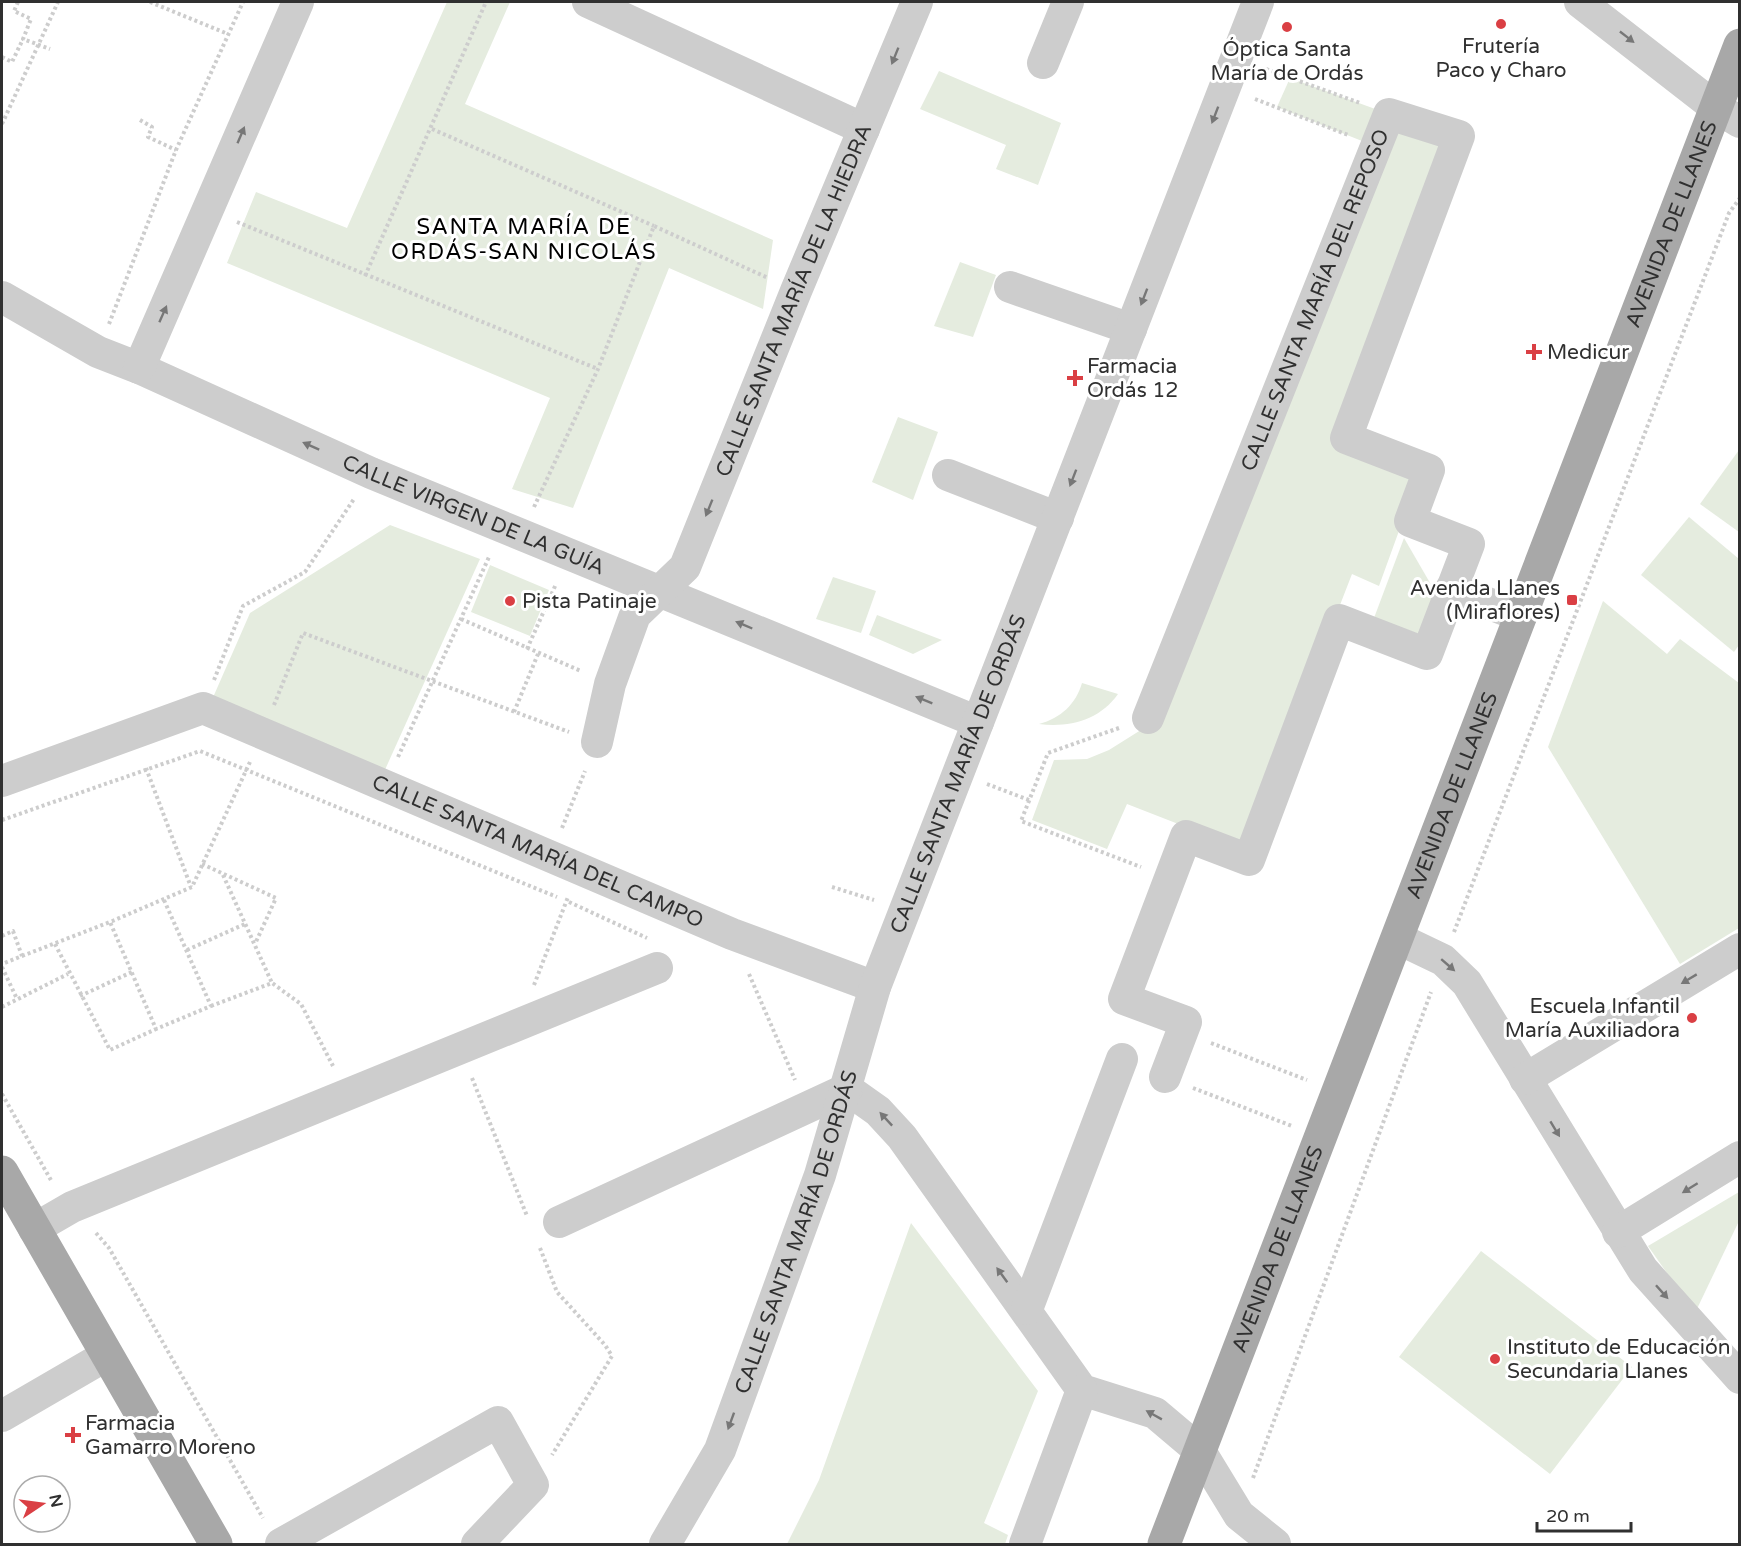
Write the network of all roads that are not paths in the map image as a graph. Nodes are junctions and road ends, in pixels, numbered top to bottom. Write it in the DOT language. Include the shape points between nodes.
graph roads {
  1 [pos="298,2"];
  2 [pos="588,2"];
  3 [pos="917,2"];
  4 [pos="1068,2"];
  5 [pos="1258,2"];
  6 [pos="1580,2"];
  7 [pos="1740,45"];
  8 [pos="1043,63"];
  9 [pos="1727,114"];
  10 [pos="864,129"];
  11 [pos="1010,286"];
  12 [pos="2,297"];
  13 [pos="1131,329"];
  14 [pos="139,368"];
  15 [pos="948,475"];
  16 [pos="1058,518"];
  17 [pos="1451,589"];
  18 [pos="662,591"];
  19 [pos="1521,616"];
  20 [pos="1148,718"];
  21 [pos="978,722"];
  22 [pos="597,742"];
  23 [pos="2,781"];
  24 [pos="1397,938"];
  25 [pos="1740,949"];
  26 [pos="655,955"];
  27 [pos="875,987"];
  28 [pos="1122,1059"];
  29 [pos="1165,1077"];
  30 [pos="1525,1079"];
  31 [pos="847,1089"];
  32 [pos="1740,1157"];
  33 [pos="2,1172"];
  34 [pos="545,1224"];
  35 [pos="34,1229"];
  36 [pos="1618,1232"];
  37 [pos="1026,1309"];
  38 [pos="106,1355"];
  39 [pos="1740,1378"];
  40 [pos="1082,1390"];
  41 [pos="2,1416"];
  42 [pos="1200,1451"];
  43 [pos="272,1532"];
  44 [pos="216,1545"];
  45 [pos="477,1545"];
  46 [pos="665,1545"];
  47 [pos="1025,1545"];
  48 [pos="1164,1545"];
  49 [pos="1275,1545"];
  14 -- 1 [label="street, one-way"];
  2 -- 10 [label="street"];
  3 -- 10 [label="street, CALLE SANTA MARÍA DE LA HIEDRA, one-way"];
  4 -- 8 [label="street"];
  5 -- 13 [label="street, CALLE SANTA MARÍA DE ORDÁS, one-way"];
  6 -- 9 [label="street, one-way"];
  7 -- 9 [label="main road, AVENIDA DE LLANES"];
  9 -- 19 [label="main road, AVENIDA DE LLANES"];
  10 -- 18 [label="street, CALLE SANTA MARÍA DE LA HIEDRA, one-way" via="685,567"];
  11 -- 13 [label="street"];
  12 -- 14 [label="street, CALLE VIRGEN DE LA GUÍA" via="98,352"];
  13 -- 16 [label="street, CALLE SANTA MARÍA DE ORDÁS, one-way"];
  18 -- 14 [label="street, CALLE VIRGEN DE LA GUÍA, one-way" via="371,473"];
  15 -- 16 [label="street"];
  16 -- 21 [label="street, CALLE SANTA MARÍA DE ORDÁS"];
  17 -- 19 [label="street"];
  17 -- 20 [label="street, CALLE SANTA MARÍA DEL REPOSO" via="1468,544 1410,521 1429,470 1346,438 1459,136 1389,114"];
  17 -- 29 [label="street, CALLE SANTA MARÍA DEL REPOSO" via="1427,654 1339,620 1249,860 1186,836 1125,999 1186,1022"];
  21 -- 18 [label="street, CALLE VIRGEN DE LA GUÍA, one-way"];
  18 -- 22 [label="street" via="635,615 610,684"];
  19 -- 24 [label="main road, AVENIDA DE LLANES"];
  21 -- 27 [label="street, CALLE SANTA MARÍA DE ORDÁS"];
  23 -- 27 [label="street, CALLE SANTA MARÍA DEL CAMPO" via="203,708 732,934"];
  24 -- 30 [label="street, one-way" via="1443,960 1467,983"];
  24 -- 42 [label="main road, AVENIDA DE LLANES"];
  25 -- 30 [label="street, one-way"];
  26 -- 35 [label="street" via="518,1026 72,1207"];
  27 -- 31 [label="street, CALLE SANTA MARÍA DE ORDÁS"];
  28 -- 37 [label="street"];
  30 -- 36 [label="street, one-way"];
  31 -- 34 [label="street"];
  37 -- 31 [label="street, one-way" via="902,1137 878,1111"];
  31 -- 46 [label="street, CALLE SANTA MARÍA DE ORDÁS, one-way" via="820,1175 720,1450"];
  32 -- 36 [label="street, one-way"];
  33 -- 35 [label="main road"];
  35 -- 38 [label="main road"];
  36 -- 39 [label="street, one-way" via="1643,1270"];
  37 -- 40 [label="street"];
  38 -- 41 [label="street"];
  38 -- 44 [label="main road"];
  42 -- 40 [label="street, one-way" via="1155,1413"];
  40 -- 47 [label="street"];
  42 -- 48 [label="main road, AVENIDA DE LLANES"];
  42 -- 49 [label="street" via="1239,1515"];
  43 -- 45 [label="street" via="498,1422 533,1485"];
}
